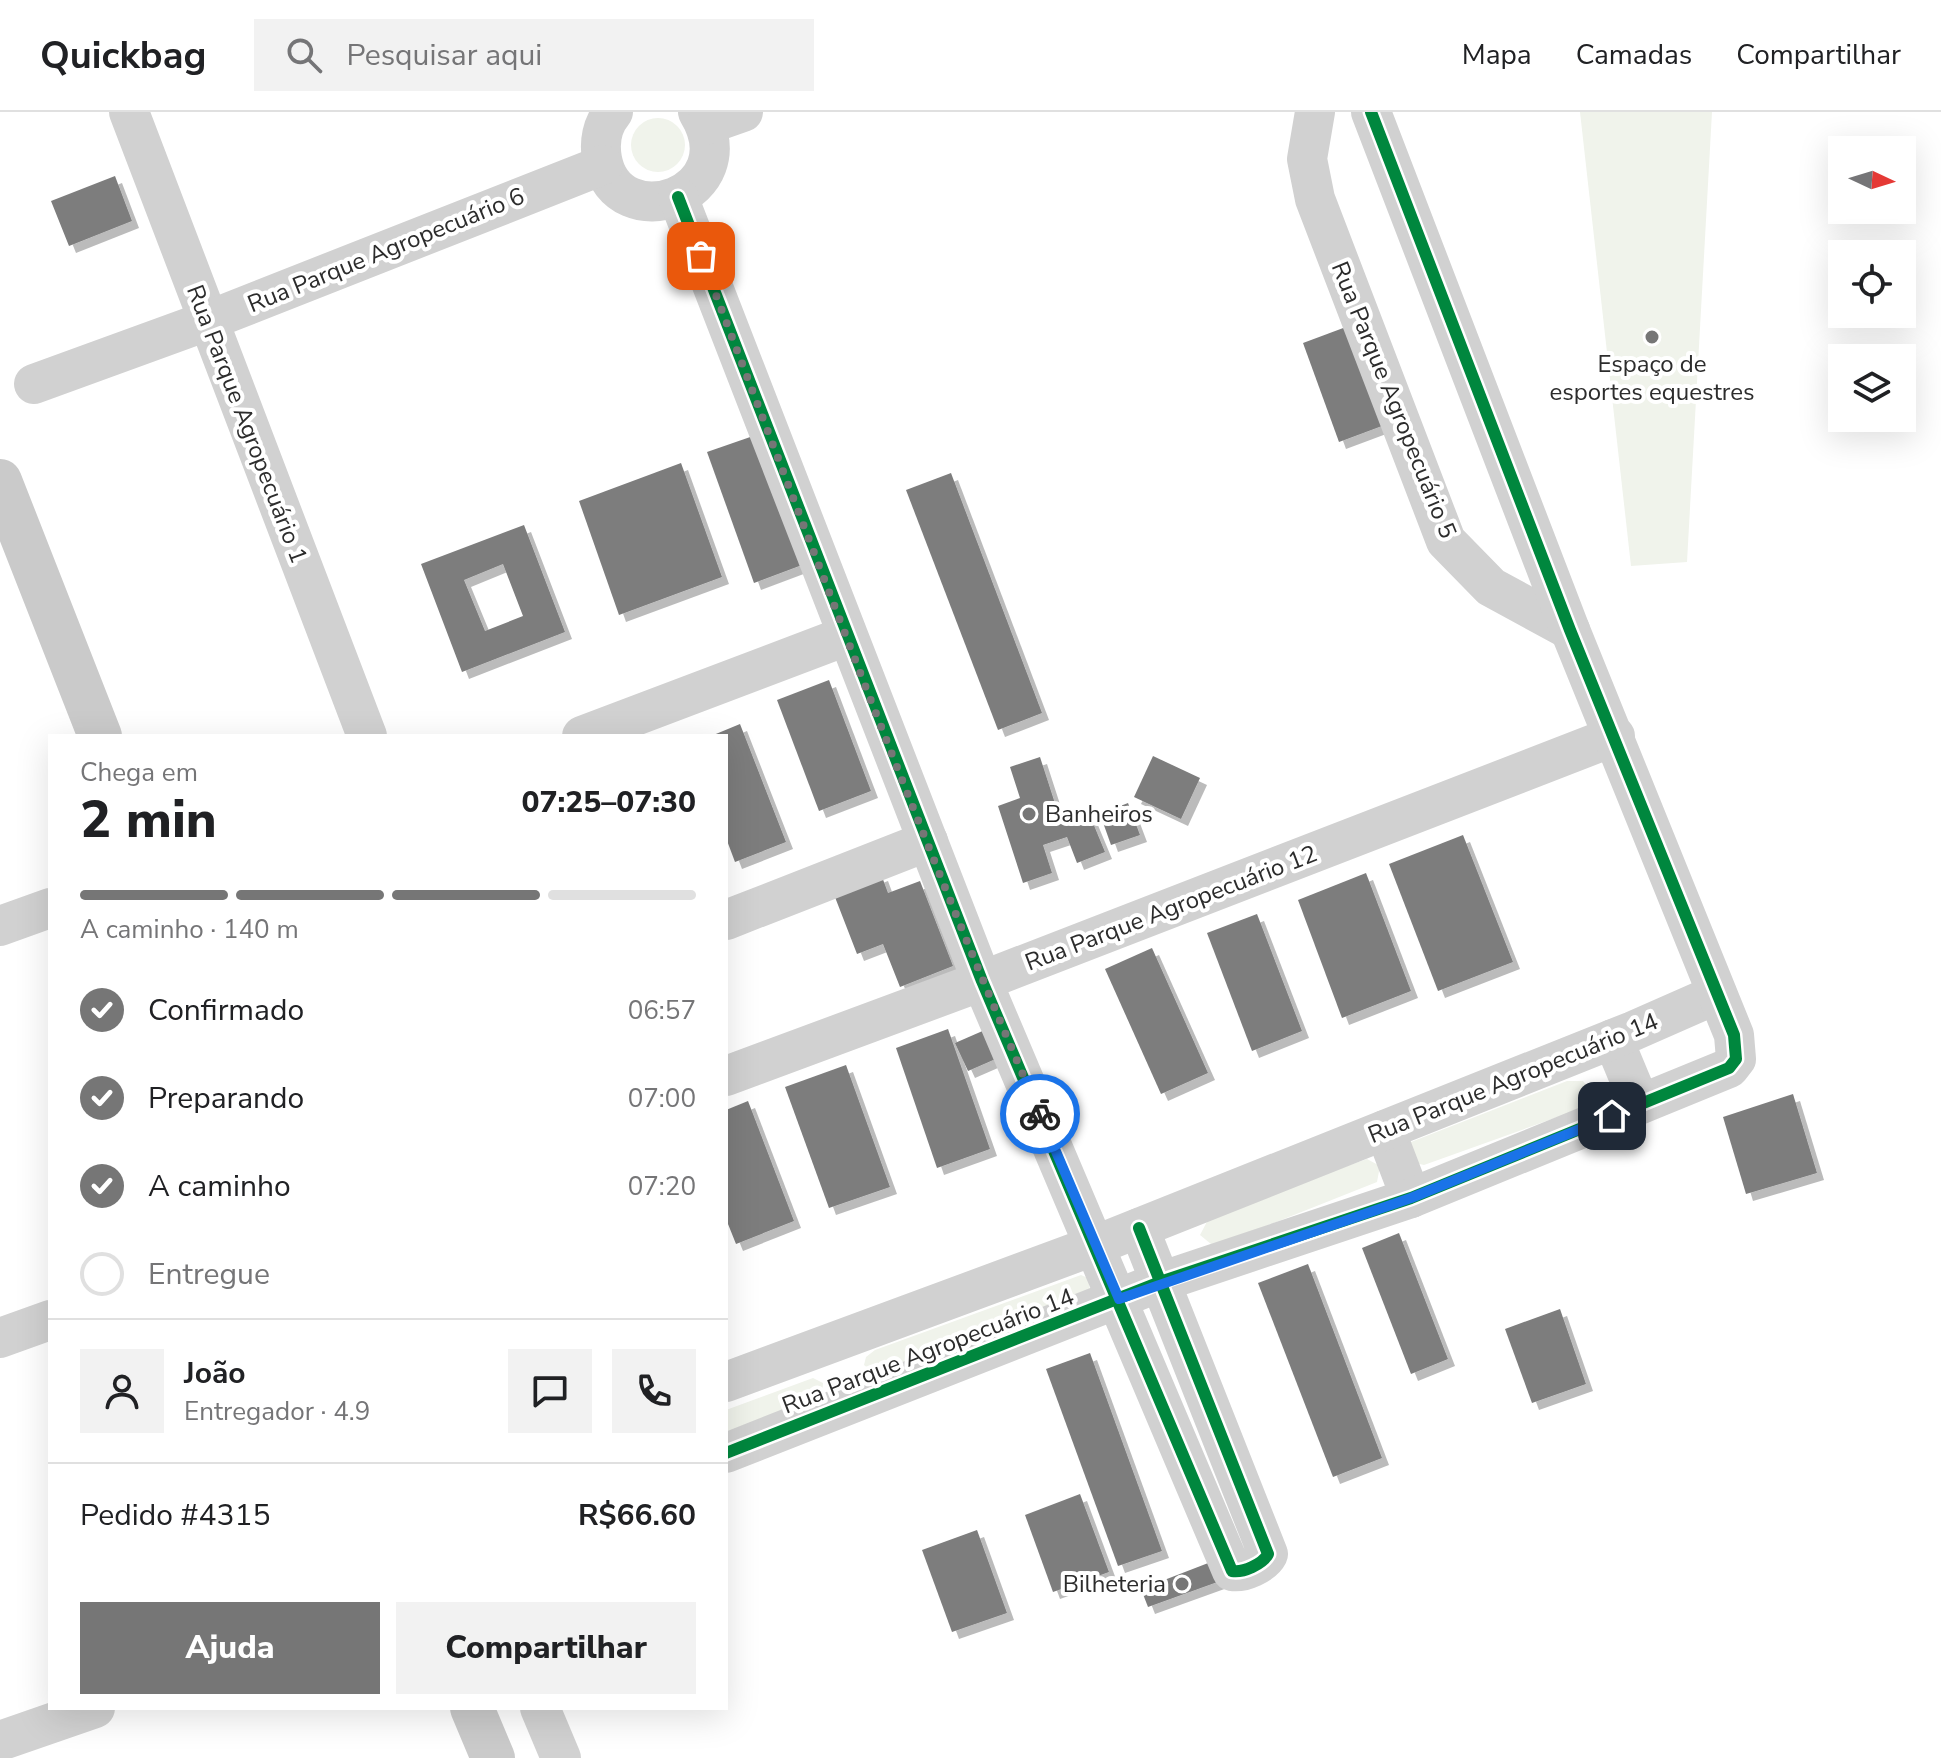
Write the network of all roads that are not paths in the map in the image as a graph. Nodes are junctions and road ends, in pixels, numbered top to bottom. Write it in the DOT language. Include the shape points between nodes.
graph roads {
  1 [pos="129,112"];
  2 [pos="613,112"];
  3 [pos="1315,112"];
  4 [pos="1371,112"];
  5 [pos="716,116"];
  6 [pos="603,165"];
  7 [pos="678,197"];
  8 [pos="207,321"];
  9 [pos="34,384"];
  10 [pos="4,503"];
  11 [pos="1570,630"];
  12 [pos="846,636"];
  13 [pos="99,734"];
  14 [pos="366,734"];
  15 [pos="587,734"];
  16 [pos="1615,736"];
  17 [pos="928,841"];
  18 [pos="48,909"];
  19 [pos="728,919"];
  20 [pos="0,926"];
  21 [pos="982,981"];
  22 [pos="1717,994"];
  23 [pos="1613,1039"];
  24 [pos="728,1075"];
  25 [pos="1640,1104"];
  26 [pos="1385,1130"];
  27 [pos="1411,1198"];
  28 [pos="1139,1228"];
  29 [pos="1096,1245"];
  30 [pos="1160,1282"];
  31 [pos="1119,1299"];
  32 [pos="48,1321"];
  33 [pos="0,1338"];
  34 [pos="819,1347"];
  35 [pos="728,1381"];
  36 [pos="846,1407"];
  37 [pos="1223,1438"];
  38 [pos="728,1452"];
  39 [pos="1184,1456"];
  40 [pos="89,1710"];
  41 [pos="473,1710"];
  42 [pos="541,1710"];
  43 [pos="0,1741"];
  44 [pos="493,1758"];
  45 [pos="561,1758"];
  1 -- 8 [label="street, Rua Parque Agropecuário 1"];
  2 -- 6 [label="street" via="603,131"];
  3 -- 11 [label="street, Rua Parque Agropecuário 5" via="1307,159 1315,199 1446,541 1491,587"];
  4 -- 11 [label="street"];
  5 -- 7 [label="street" via="709,159 693,188"];
  6 -- 7 [label="street" via="612,181 642,201"];
  6 -- 8 [label="street, Rua Parque Agropecuário 6"];
  7 -- 12 [label="street"];
  8 -- 9 [label="street, Rua Parque Agropecuário 6"];
  8 -- 14 [label="street, Rua Parque Agropecuário 1"];
  10 -- 13 [label="street"];
  11 -- 16 [label="street"];
  12 -- 15 [label="street"];
  12 -- 17 [label="street"];
  16 -- 21 [label="street, Rua Parque Agropecuário 12"];
  16 -- 22 [label="street"];
  17 -- 19 [label="street"];
  17 -- 21 [label="street"];
  18 -- 20 [label="street"];
  21 -- 24 [label="street, Rua Parque Agropecuário 12"];
  21 -- 29 [label="street"];
  22 -- 23 [label="street, Rua Parque Agropecuário 14"];
  22 -- 25 [label="street, Rua Parque Agropecuário 14" via="1737,1057 1729,1068"];
  23 -- 25 [label="street"];
  23 -- 26 [label="street, Rua Parque Agropecuário 14"];
  25 -- 27 [label="street, Rua Parque Agropecuário 14"];
  26 -- 27 [label="street"];
  26 -- 28 [label="street, Rua Parque Agropecuário 14"];
  27 -- 30 [label="street, Rua Parque Agropecuário 14"];
  28 -- 29 [label="street, Rua Parque Agropecuário 14"];
  28 -- 30 [label="street"];
  29 -- 31 [label="street"];
  29 -- 34 [label="street, Rua Parque Agropecuário 14"];
  30 -- 31 [label="street, Rua Parque Agropecuário 14"];
  30 -- 37 [label="street"];
  31 -- 36 [label="street, Rua Parque Agropecuário 14"];
  31 -- 39 [label="street"];
  32 -- 33 [label="street"];
  34 -- 35 [label="street, Rua Parque Agropecuário 14"];
  34 -- 36 [label="street"];
  36 -- 38 [label="street, Rua Parque Agropecuário 14"];
  37 -- 39 [label="street"];
  37 -- 39 [label="street" via="1268,1554 1253,1566 1232,1571"];
  40 -- 43 [label="street"];
  41 -- 44 [label="street"];
  42 -- 45 [label="street"];
}
